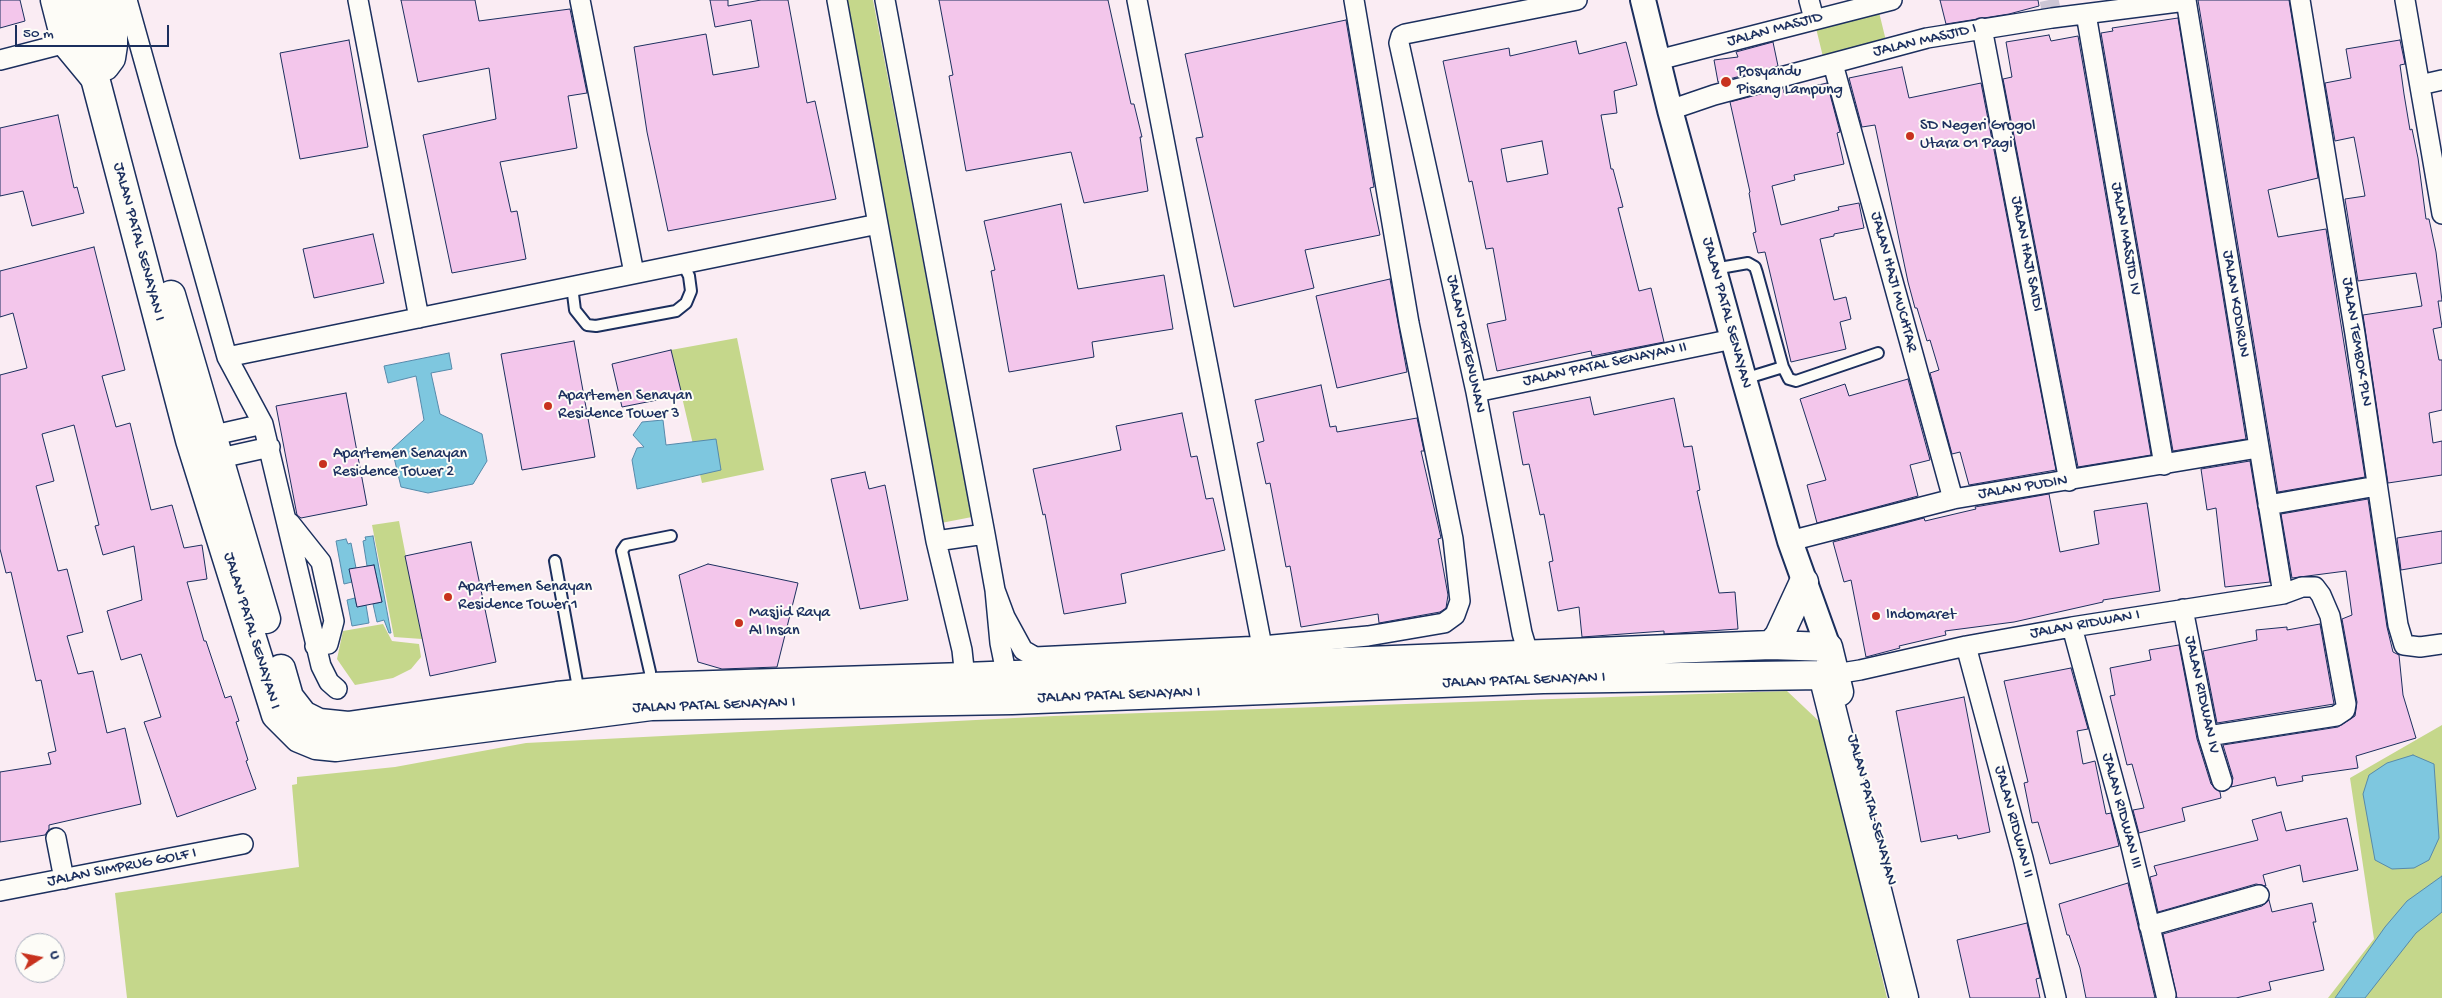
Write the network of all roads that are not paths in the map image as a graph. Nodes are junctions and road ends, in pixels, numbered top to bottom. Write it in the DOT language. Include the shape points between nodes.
graph roads {
  1 [pos="55,0"];
  2 [pos="80,0"];
  3 [pos="105,0"];
  4 [pos="127,0"];
  5 [pos="358,0"];
  6 [pos="580,0"];
  7 [pos="837,0"];
  8 [pos="885,0"];
  9 [pos="1137,0"];
  10 [pos="1354,0"];
  11 [pos="1577,0"];
  12 [pos="1643,0"];
  13 [pos="1810,0"];
  14 [pos="1892,0"];
  15 [pos="2300,0"];
  16 [pos="2405,0"];
  17 [pos="2187,5"];
  18 [pos="2086,14"];
  19 [pos="1814,19"];
  20 [pos="1982,28"];
  21 [pos="82,38"];
  22 [pos="0,60"];
  23 [pos="1658,60"];
  24 [pos="1833,64"];
  25 [pos="100,72"];
  26 [pos="2442,80"];
  27 [pos="2420,84"];
  28 [pos="1670,110"];
  29 [pos="2442,214"];
  30 [pos="878,224"];
  31 [pos="683,264"];
  32 [pos="1714,269"];
  33 [pos="634,273"];
  34 [pos="572,286"];
  35 [pos="418,318"];
  36 [pos="1733,338"];
  37 [pos="1878,353"];
  38 [pos="226,357"];
  39 [pos="1783,367"];
  40 [pos="1744,380"];
  41 [pos="1476,392"];
  42 [pos="263,424"];
  43 [pos="270,448"];
  44 [pos="2258,448"];
  45 [pos="205,449"];
  46 [pos="2164,465"];
  47 [pos="2069,481"];
  48 [pos="2377,486"];
  49 [pos="1953,499"];
  50 [pos="2268,505"];
  51 [pos="985,534"];
  52 [pos="670,536"];
  53 [pos="936,541"];
  54 [pos="1790,541"];
  55 [pos="555,561"];
  56 [pos="1804,582"];
  57 [pos="995,590"];
  58 [pos="2283,594"];
  59 [pos="2183,609"];
  60 [pos="2072,627"];
  61 [pos="1822,638"];
  62 [pos="2442,644"];
  63 [pos="1771,645"];
  64 [pos="1262,646"];
  65 [pos="1966,646"];
  66 [pos="1528,653"];
  67 [pos="1829,674"];
  68 [pos="1009,688"];
  69 [pos="337,689"];
  70 [pos="966,689"];
  71 [pos="580,694"];
  72 [pos="651,696"];
  73 [pos="2208,736"];
  74 [pos="2222,781"];
  75 [pos="56,838"];
  76 [pos="243,844"];
  77 [pos="64,879"];
  78 [pos="0,891"];
  79 [pos="2259,895"];
  80 [pos="2149,926"];
  81 [pos="2166,995"];
  82 [pos="1904,998"];
  83 [pos="1920,998"];
  84 [pos="2056,998"];
  1 -- 21 [label="main road"];
  2 -- 21 [label="main road"];
  3 -- 25 [label="main road" via="113,27 113,45 111,58"];
  4 -- 38 [label="street"];
  5 -- 35 [label="street"];
  6 -- 33 [label="street"];
  7 -- 30 [label="street"];
  8 -- 51 [label="street"];
  9 -- 64 [label="street"];
  10 -- 64 [label="street" via="1409,323 1454,539 1458,608 1455,615 1444,623 1426,627"];
  11 -- 41 [label="street, JALAN PERTENUNAN" via="1401,36 1399,43"];
  12 -- 23 [label="street, JALAN PATAL SENAYAN"];
  13 -- 19 [label="street"];
  14 -- 19 [label="street, JALAN MASJID"];
  15 -- 48 [label="street, JALAN TEMBOK PLN"];
  16 -- 27 [label="street"];
  17 -- 18 [label="street, JALAN MASJID I"];
  17 -- 44 [label="street, JALAN KODIRUN"];
  18 -- 20 [label="street, JALAN MASJID I" via="2052,16"];
  18 -- 46 [label="street, JALAN MASJID IV"];
  19 -- 23 [label="street, JALAN MASJID"];
  20 -- 24 [label="street, JALAN MASJID I" via="1927,38"];
  20 -- 47 [label="street, JALAN HAJI SAIDI"];
  21 -- 22 [label="street"];
  21 -- 25 [label="main road"];
  23 -- 28 [label="street, JALAN PATAL SENAYAN"];
  24 -- 28 [label="street, JALAN MASJID I"];
  24 -- 49 [label="street, JALAN HAJI MUCHTAR"];
  25 -- 45 [label="main road, JALAN PATAL SENAYAN I"];
  26 -- 27 [label="street"];
  27 -- 29 [label="street"];
  28 -- 32 [label="street, JALAN PATAL SENAYAN"];
  30 -- 31 [label="street"];
  30 -- 53 [label="street"];
  31 -- 33 [label="street"];
  31 -- 34 [label="lane" via="692,291 686,303 676,311 587,325 575,310"];
  32 -- 36 [label="street, JALAN PATAL SENAYAN"];
  32 -- 39 [label="lane" via="1748,262 1755,267"];
  33 -- 34 [label="street"];
  34 -- 35 [label="street"];
  35 -- 38 [label="street"];
  36 -- 40 [label="street, JALAN PATAL SENAYAN"];
  36 -- 41 [label="street, JALAN PATAL SENAYAN II"];
  37 -- 39 [label="lane" via="1796,381 1789,379"];
  38 -- 42 [label="street"];
  39 -- 40 [label="lane"];
  40 -- 54 [label="street, JALAN PATAL SENAYAN"];
  41 -- 66 [label="street, JALAN PERTENUNAN"];
  42 -- 43 [label="street"];
  42 -- 45 [label="street"];
  43 -- 45 [label="street"];
  43 -- 69 [label="street" via="316,646 324,674"];
  44 -- 46 [label="street, JALAN PUDIN"];
  44 -- 50 [label="street, JALAN KODIRUN"];
  45 -- 71 [label="main road, JALAN PATAL SENAYAN I" via="289,698 303,715 319,723 348,726"];
  45 -- 72 [label="main road, JALAN PATAL SENAYAN I" via="276,715 299,738 316,745 336,747"];
  46 -- 47 [label="street, JALAN PUDIN"];
  47 -- 49 [label="street, JALAN PUDIN"];
  48 -- 50 [label="street"];
  48 -- 62 [label="street, JALAN TEMBOK PLN" via="2398,625 2404,645"];
  49 -- 54 [label="street, JALAN PUDIN"];
  50 -- 58 [label="street, JALAN KODIRUN"];
  51 -- 53 [label="street"];
  51 -- 57 [label="street"];
  52 -- 72 [label="lane" via="626,545 622,551 650,672"];
  53 -- 70 [label="street" via="962,650"];
  54 -- 56 [label="street, JALAN PATAL SENAYAN"];
  55 -- 71 [label="lane"];
  56 -- 61 [label="street, JALAN PATAL SENAYAN"];
  56 -- 63 [label="main road" via="1779,636"];
  57 -- 64 [label="street" via="1005,618 1023,650 1035,657"];
  57 -- 68 [label="street" via="1000,644"];
  58 -- 59 [label="street, JALAN RIDWAN I"];
  58 -- 73 [label="street, JALAN RIDWAN I" via="2315,587 2325,605 2330,616 2346,710 2336,716"];
  59 -- 60 [label="street, JALAN RIDWAN I"];
  59 -- 73 [label="street, JALAN RIDWAN IV"];
  60 -- 65 [label="street, JALAN RIDWAN I"];
  60 -- 80 [label="street, JALAN RIDWAN III" via="2130,842"];
  61 -- 63 [label="main road, JALAN PATAL SENAYAN I"];
  61 -- 67 [label="main road, JALAN PATAL SENAYAN"];
  63 -- 66 [label="main road, JALAN PATAL SENAYAN I"];
  65 -- 67 [label="street, JALAN RIDWAN I"];
  65 -- 84 [label="street, JALAN RIDWAN II" via="2023,858"];
  66 -- 68 [label="main road, JALAN PATAL SENAYAN I"];
  67 -- 68 [label="main road, JALAN PATAL SENAYAN I"];
  67 -- 82 [label="main road, JALAN PATAL SENAYAN"];
  67 -- 83 [label="main road, JALAN PATAL SENAYAN"];
  68 -- 70 [label="main road, JALAN PATAL SENAYAN I"];
  70 -- 72 [label="main road, JALAN PATAL SENAYAN I"];
  71 -- 72 [label="main road, JALAN PATAL SENAYAN I"];
  73 -- 74 [label="street, JALAN RIDWAN IV"];
  75 -- 77 [label="street"];
  76 -- 77 [label="street, JALAN SIMPRUG GOLF I"];
  77 -- 78 [label="street, JALAN SIMPRUG GOLF I"];
  79 -- 80 [label="street"];
  80 -- 81 [label="street, JALAN RIDWAN III"];
}
